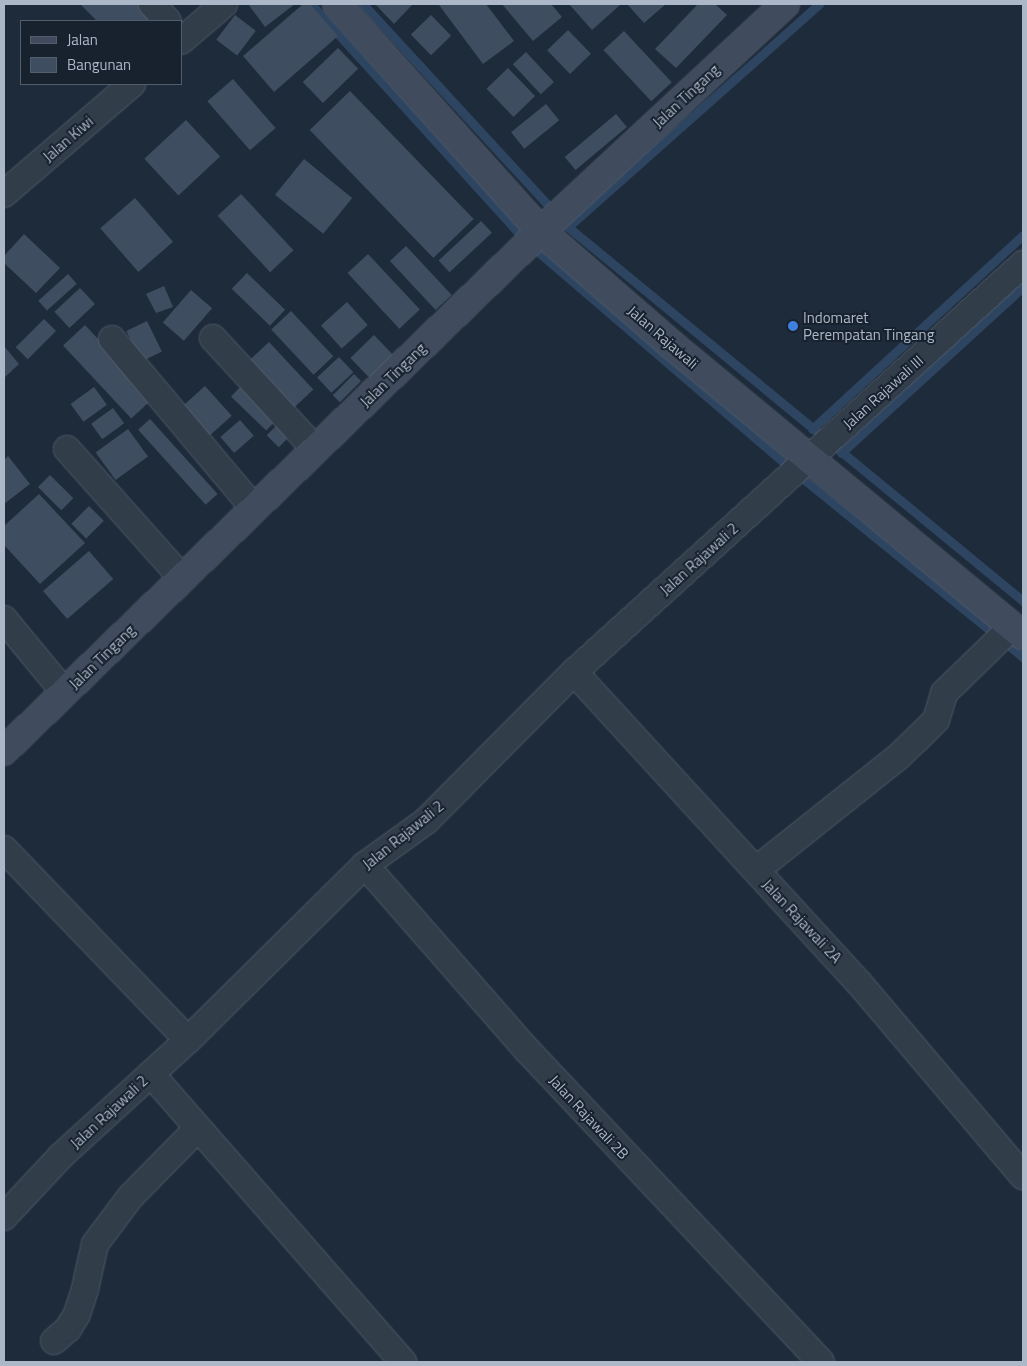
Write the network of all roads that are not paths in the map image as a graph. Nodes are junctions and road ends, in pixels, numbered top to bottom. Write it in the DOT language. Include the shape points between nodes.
graph roads {
  1 [pos="152,4"];
  2 [pos="224,4"];
  3 [pos="337,4"];
  4 [pos="785,4"];
  5 [pos="166,20"];
  6 [pos="182,31"];
  7 [pos="131,85"];
  8 [pos="4,194"];
  9 [pos="542,231"];
  10 [pos="1023,264"];
  11 [pos="213,338"];
  12 [pos="112,339"];
  13 [pos="67,448"];
  14 [pos="821,448"];
  15 [pos="316,450"];
  16 [pos="254,508"];
  17 [pos="182,578"];
  18 [pos="4,618"];
  19 [pos="1018,631"];
  20 [pos="574,672"];
  21 [pos="66,693"];
  22 [pos="4,751"];
  23 [pos="4,849"];
  24 [pos="366,865"];
  25 [pos="756,870"];
  26 [pos="188,1040"];
  27 [pos="150,1074"];
  28 [pos="198,1128"];
  29 [pos="1023,1176"];
  30 [pos="4,1217"];
  31 [pos="54,1341"];
  32 [pos="403,1362"];
  33 [pos="820,1362"];
  1 -- 5 [label="street"];
  2 -- 6 [label="street"];
  3 -- 9 [label="main road, Jalan Rajawali"];
  4 -- 9 [label="main road, Jalan Tingang"];
  7 -- 8 [label="street, Jalan Kiwi"];
  9 -- 14 [label="main road, Jalan Rajawali" via="672,345"];
  9 -- 15 [label="main road, Jalan Tingang"];
  10 -- 14 [label="street, Jalan Rajawali III"];
  11 -- 15 [label="street"];
  12 -- 16 [label="street"];
  13 -- 17 [label="street"];
  14 -- 19 [label="main road, Jalan Rajawali"];
  14 -- 20 [label="street, Jalan Rajawali 2"];
  15 -- 16 [label="main road, Jalan Tingang"];
  16 -- 17 [label="main road, Jalan Tingang"];
  17 -- 21 [label="main road, Jalan Tingang"];
  18 -- 21 [label="street"];
  19 -- 25 [label="street" via="944,693 936,720 917,740"];
  20 -- 24 [label="street, Jalan Rajawali 2" via="426,821"];
  20 -- 25 [label="street, Jalan Rajawali 2A"];
  21 -- 22 [label="main road, Jalan Tingang"];
  23 -- 26 [label="street"];
  24 -- 26 [label="street, Jalan Rajawali 2"];
  24 -- 33 [label="street, Jalan Rajawali 2B" via="528,1051"];
  25 -- 29 [label="street, Jalan Rajawali 2A" via="860,984"];
  26 -- 27 [label="street, Jalan Rajawali 2"];
  27 -- 28 [label="street"];
  27 -- 30 [label="street, Jalan Rajawali 2" via="61,1156"];
  28 -- 31 [label="street" via="131,1196 95,1244 86,1290 77,1314 68,1329"];
  28 -- 32 [label="street"];
}
